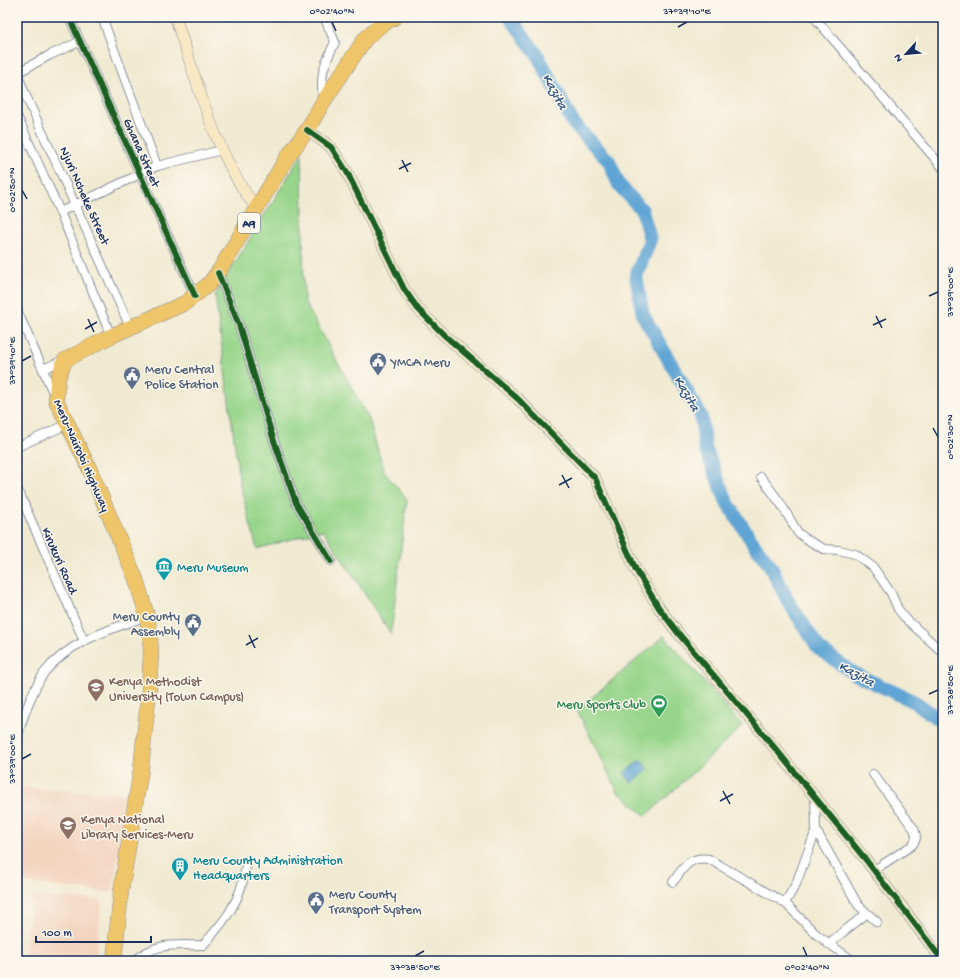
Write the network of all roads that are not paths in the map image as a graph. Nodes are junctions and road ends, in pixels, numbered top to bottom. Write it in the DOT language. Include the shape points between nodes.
graph roads {
  1 [pos="69,17"];
  2 [pos="102,17"];
  3 [pos="175,17"];
  4 [pos="324,17"];
  5 [pos="395,17"];
  6 [pos="814,17"];
  7 [pos="79,42"];
  8 [pos="17,73"];
  9 [pos="323,102"];
  10 [pos="17,116"];
  11 [pos="307,130"];
  12 [pos="222,150"];
  13 [pos="157,166"];
  14 [pos="943,168"];
  15 [pos="140,173"];
  16 [pos="76,204"];
  17 [pos="257,209"];
  18 [pos="60,212"];
  19 [pos="218,273"];
  20 [pos="195,296"];
  21 [pos="17,310"];
  22 [pos="131,329"];
  23 [pos="112,336"];
  24 [pos="64,360"];
  25 [pos="43,369"];
  26 [pos="56,400"];
  27 [pos="68,424"];
  28 [pos="17,447"];
  29 [pos="761,477"];
  30 [pos="17,488"];
  31 [pos="331,561"];
  32 [pos="147,616"];
  33 [pos="84,641"];
  34 [pos="939,649"];
  35 [pos="17,738"];
  36 [pos="873,774"];
  37 [pos="815,796"];
  38 [pos="816,830"];
  39 [pos="246,866"];
  40 [pos="874,870"];
  41 [pos="673,882"];
  42 [pos="785,903"];
  43 [pos="866,914"];
  44 [pos="876,922"];
  45 [pos="828,944"];
  46 [pos="114,961"];
  47 [pos="135,961"];
  48 [pos="853,961"];
  49 [pos="943,961"];
  1 -- 7 [label="street, Ghana Street"];
  2 -- 13 [label="street"];
  3 -- 12 [label="street"];
  4 -- 9 [label="street" via="335,42 322,69"];
  5 -- 9 [label="highway, A9" via="365,39"];
  6 -- 14 [label="street"];
  7 -- 8 [label="street"];
  7 -- 15 [label="street, Ghana Street"];
  8 -- 16 [label="street, Njuri Ncheke Street"];
  9 -- 11 [label="highway, A9"];
  10 -- 18 [label="street"];
  11 -- 17 [label="highway, A9" via="286,159"];
  11 -- 37 [label="street" via="331,147 347,172 404,289 418,309 518,399 595,478 636,570 659,608"];
  12 -- 13 [label="street"];
  12 -- 17 [label="street" via="241,188"];
  13 -- 15 [label="street"];
  15 -- 16 [label="street"];
  15 -- 20 [label="street, Ghana Street"];
  16 -- 18 [label="street"];
  16 -- 22 [label="street, Njuri Ncheke Street"];
  17 -- 19 [label="highway, A9"];
  18 -- 23 [label="street"];
  19 -- 20 [label="highway, A9"];
  19 -- 31 [label="street" via="239,325 273,438 296,503"];
  20 -- 22 [label="highway, A9"];
  21 -- 25 [label="street"];
  22 -- 23 [label="highway, A9"];
  23 -- 24 [label="highway, A9"];
  24 -- 25 [label="street"];
  24 -- 26 [label="highway, Meru-Nairobi Highway" via="58,378"];
  25 -- 26 [label="street"];
  26 -- 27 [label="highway, Meru-Nairobi Highway"];
  27 -- 28 [label="street"];
  27 -- 32 [label="highway, Meru-Nairobi Highway" via="136,579"];
  29 -- 34 [label="street" via="798,533 824,549 855,554 873,567 906,619"];
  30 -- 33 [label="street, Kirukuri Road"];
  32 -- 33 [label="street"];
  32 -- 46 [label="highway, Meru-Nairobi Highway" via="151,654 149,689 141,769 121,891"];
  33 -- 35 [label="street" via="44,673 32,696"];
  36 -- 40 [label="street" via="917,835 911,846"];
  37 -- 38 [label="street"];
  37 -- 40 [label="street"];
  38 -- 42 [label="street" via="796,884"];
  38 -- 43 [label="street" via="850,892"];
  39 -- 47 [label="street" via="244,883 237,902 226,920 203,945 157,947"];
  40 -- 49 [label="street"];
  41 -- 42 [label="street" via="687,864 695,859 709,859"];
  42 -- 45 [label="street"];
  43 -- 44 [label="street"];
  43 -- 45 [label="street"];
  45 -- 48 [label="street"];
}
